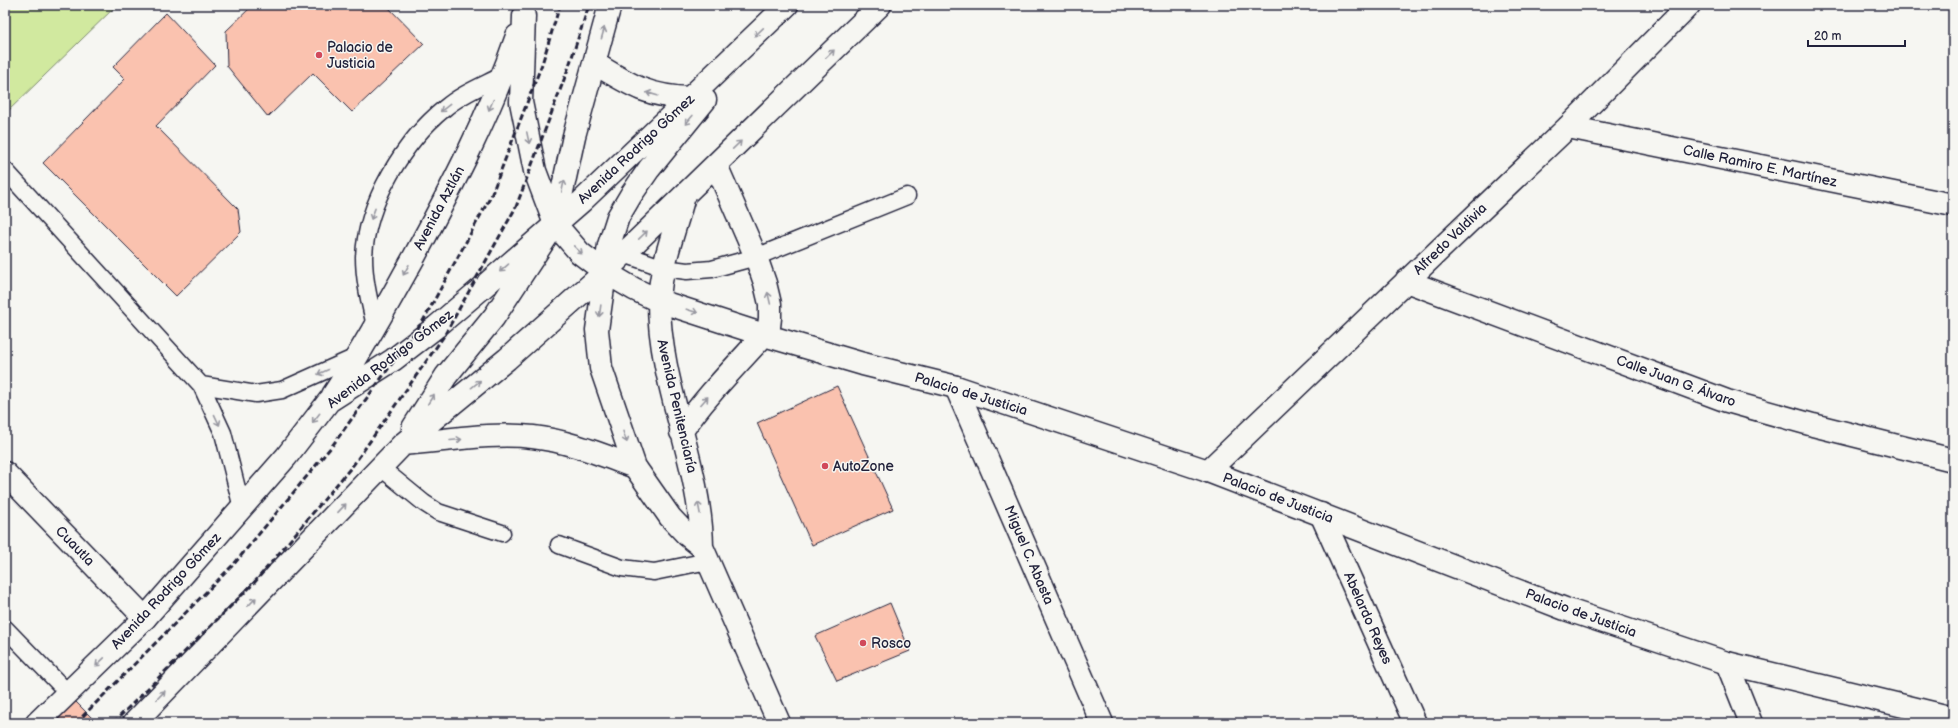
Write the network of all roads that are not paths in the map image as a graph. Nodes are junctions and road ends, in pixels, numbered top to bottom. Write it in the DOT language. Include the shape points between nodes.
graph roads {
  1 [pos="610,5"];
  2 [pos="787,5"];
  3 [pos="880,5"];
  4 [pos="1689,5"];
  5 [pos="526,10"];
  6 [pos="736,55"];
  7 [pos="594,63"];
  8 [pos="503,75"];
  9 [pos="691,98"];
  10 [pos="1568,127"];
  11 [pos="716,165"];
  12 [pos="5,170"];
  13 [pos="684,196"];
  14 [pos="907,196"];
  15 [pos="1953,205"];
  16 [pos="555,224"];
  17 [pos="624,254"];
  18 [pos="756,257"];
  19 [pos="664,268"];
  20 [pos="605,272"];
  21 [pos="1406,281"];
  22 [pos="659,300"];
  23 [pos="375,326"];
  24 [pos="764,335"];
  25 [pos="358,356"];
  26 [pos="201,385"];
  27 [pos="956,387"];
  28 [pos="329,401"];
  29 [pos="681,432"];
  30 [pos="403,444"];
  31 [pos="1953,460"];
  32 [pos="635,466"];
  33 [pos="380,467"];
  34 [pos="1208,471"];
  35 [pos="5,473"];
  36 [pos="242,508"];
  37 [pos="1321,514"];
  38 [pos="502,533"];
  39 [pos="559,545"];
  40 [pos="705,554"];
  41 [pos="145,618"];
  42 [pos="5,628"];
  43 [pos="1727,663"];
  44 [pos="68,693"];
  45 [pos="1953,718"];
  46 [pos="37,723"];
  47 [pos="134,723"];
  48 [pos="779,723"];
  49 [pos="1102,723"];
  50 [pos="1415,723"];
  51 [pos="1751,723"];
  7 -- 1 [label="street, one-way"];
  2 -- 6 [label="street, Avenida Rodrigo Gómez, one-way"];
  11 -- 3 [label="street, one-way"];
  4 -- 10 [label="street, Alfredo Valdivia"];
  5 -- 8 [label="street, Avenida Aztlán"];
  5 -- 16 [label="street, one-way" via="522,109 535,171"];
  6 -- 9 [label="street, Avenida Rodrigo Gómez"];
  6 -- 20 [label="street, Avenida Penitenciaría, one-way" via="720,84 662,152 631,195 618,217 609,245"];
  9 -- 7 [label="street, one-way" via="671,98 636,88"];
  16 -- 7 [label="street, one-way" via="574,136"];
  8 -- 23 [label="street, Avenida Aztlán, one-way" via="477,136"];
  8 -- 23 [label="lane, one-way" via="446,106 428,123 394,166 382,189 370,222 364,256"];
  9 -- 16 [label="street, Avenida Rodrigo Gómez"];
  10 -- 15 [label="street, Calle Ramiro E. Martínez"];
  10 -- 21 [label="street, Alfredo Valdivia"];
  11 -- 13 [label="street"];
  11 -- 18 [label="street"];
  12 -- 26 [label="lane"];
  17 -- 13 [label="street, one-way"];
  13 -- 19 [label="street, Avenida Penitenciaría"];
  14 -- 18 [label="lane"];
  16 -- 20 [label="street, Palacio de Justicia, one-way" via="580,253"];
  16 -- 28 [label="street, Avenida Rodrigo Gómez, one-way" via="436,327 393,360"];
  30 -- 16 [label="street, one-way" via="446,376 494,317"];
  17 -- 19 [label="lane"];
  17 -- 20 [label="street"];
  18 -- 19 [label="lane" via="712,269 687,271"];
  24 -- 18 [label="street, one-way" via="769,327 770,304"];
  19 -- 22 [label="street, Avenida Penitenciaría"];
  20 -- 22 [label="street, Palacio de Justicia" via="634,290"];
  30 -- 20 [label="street, one-way" via="507,359"];
  20 -- 32 [label="street, Avenida Penitenciaría, one-way" via="597,330 601,368"];
  21 -- 31 [label="street, Calle Juan G. Álvaro" via="1727,401"];
  21 -- 34 [label="street, Alfredo Valdivia"];
  22 -- 24 [label="street, Palacio de Justicia, one-way"];
  22 -- 29 [label="street, Avenida Penitenciaría" via="660,333 667,379"];
  23 -- 25 [label="street, Avenida Aztlán"];
  24 -- 27 [label="street, Palacio de Justicia" via="863,364"];
  29 -- 24 [label="street, one-way" via="722,379"];
  25 -- 26 [label="lane, one-way" via="282,390 256,394"];
  25 -- 28 [label="street, Avenida Aztlán"];
  26 -- 36 [label="lane, one-way" via="223,433"];
  27 -- 34 [label="street, Palacio de Justicia"];
  27 -- 49 [label="street, Miguel C. Abasta"];
  28 -- 36 [label="street, Avenida Rodrigo Gómez, one-way"];
  40 -- 29 [label="street, Avenida Penitenciaría, one-way" via="702,521"];
  30 -- 32 [label="street, one-way" via="500,436 533,437 582,448"];
  30 -- 33 [label="street"];
  32 -- 40 [label="street, Avenida Penitenciaría" via="670,517"];
  33 -- 38 [label="lane" via="424,504 438,512"];
  47 -- 33 [label="street, one-way"];
  34 -- 37 [label="street, Palacio de Justicia"];
  35 -- 41 [label="street, Cuautla"];
  36 -- 41 [label="street, Avenida Rodrigo Gómez"];
  37 -- 43 [label="street, Palacio de Justicia" via="1565,609"];
  37 -- 50 [label="street, Abelardo Reyes"];
  39 -- 40 [label="lane" via="622,568 654,572"];
  40 -- 48 [label="street, Avenida Penitenciaría"];
  41 -- 44 [label="street, Avenida Rodrigo Gómez, one-way"];
  42 -- 44 [label="lane"];
  43 -- 45 [label="street, Palacio de Justicia"];
  43 -- 51 [label="street"];
  44 -- 46 [label="street, Avenida Rodrigo Gómez"];
}
